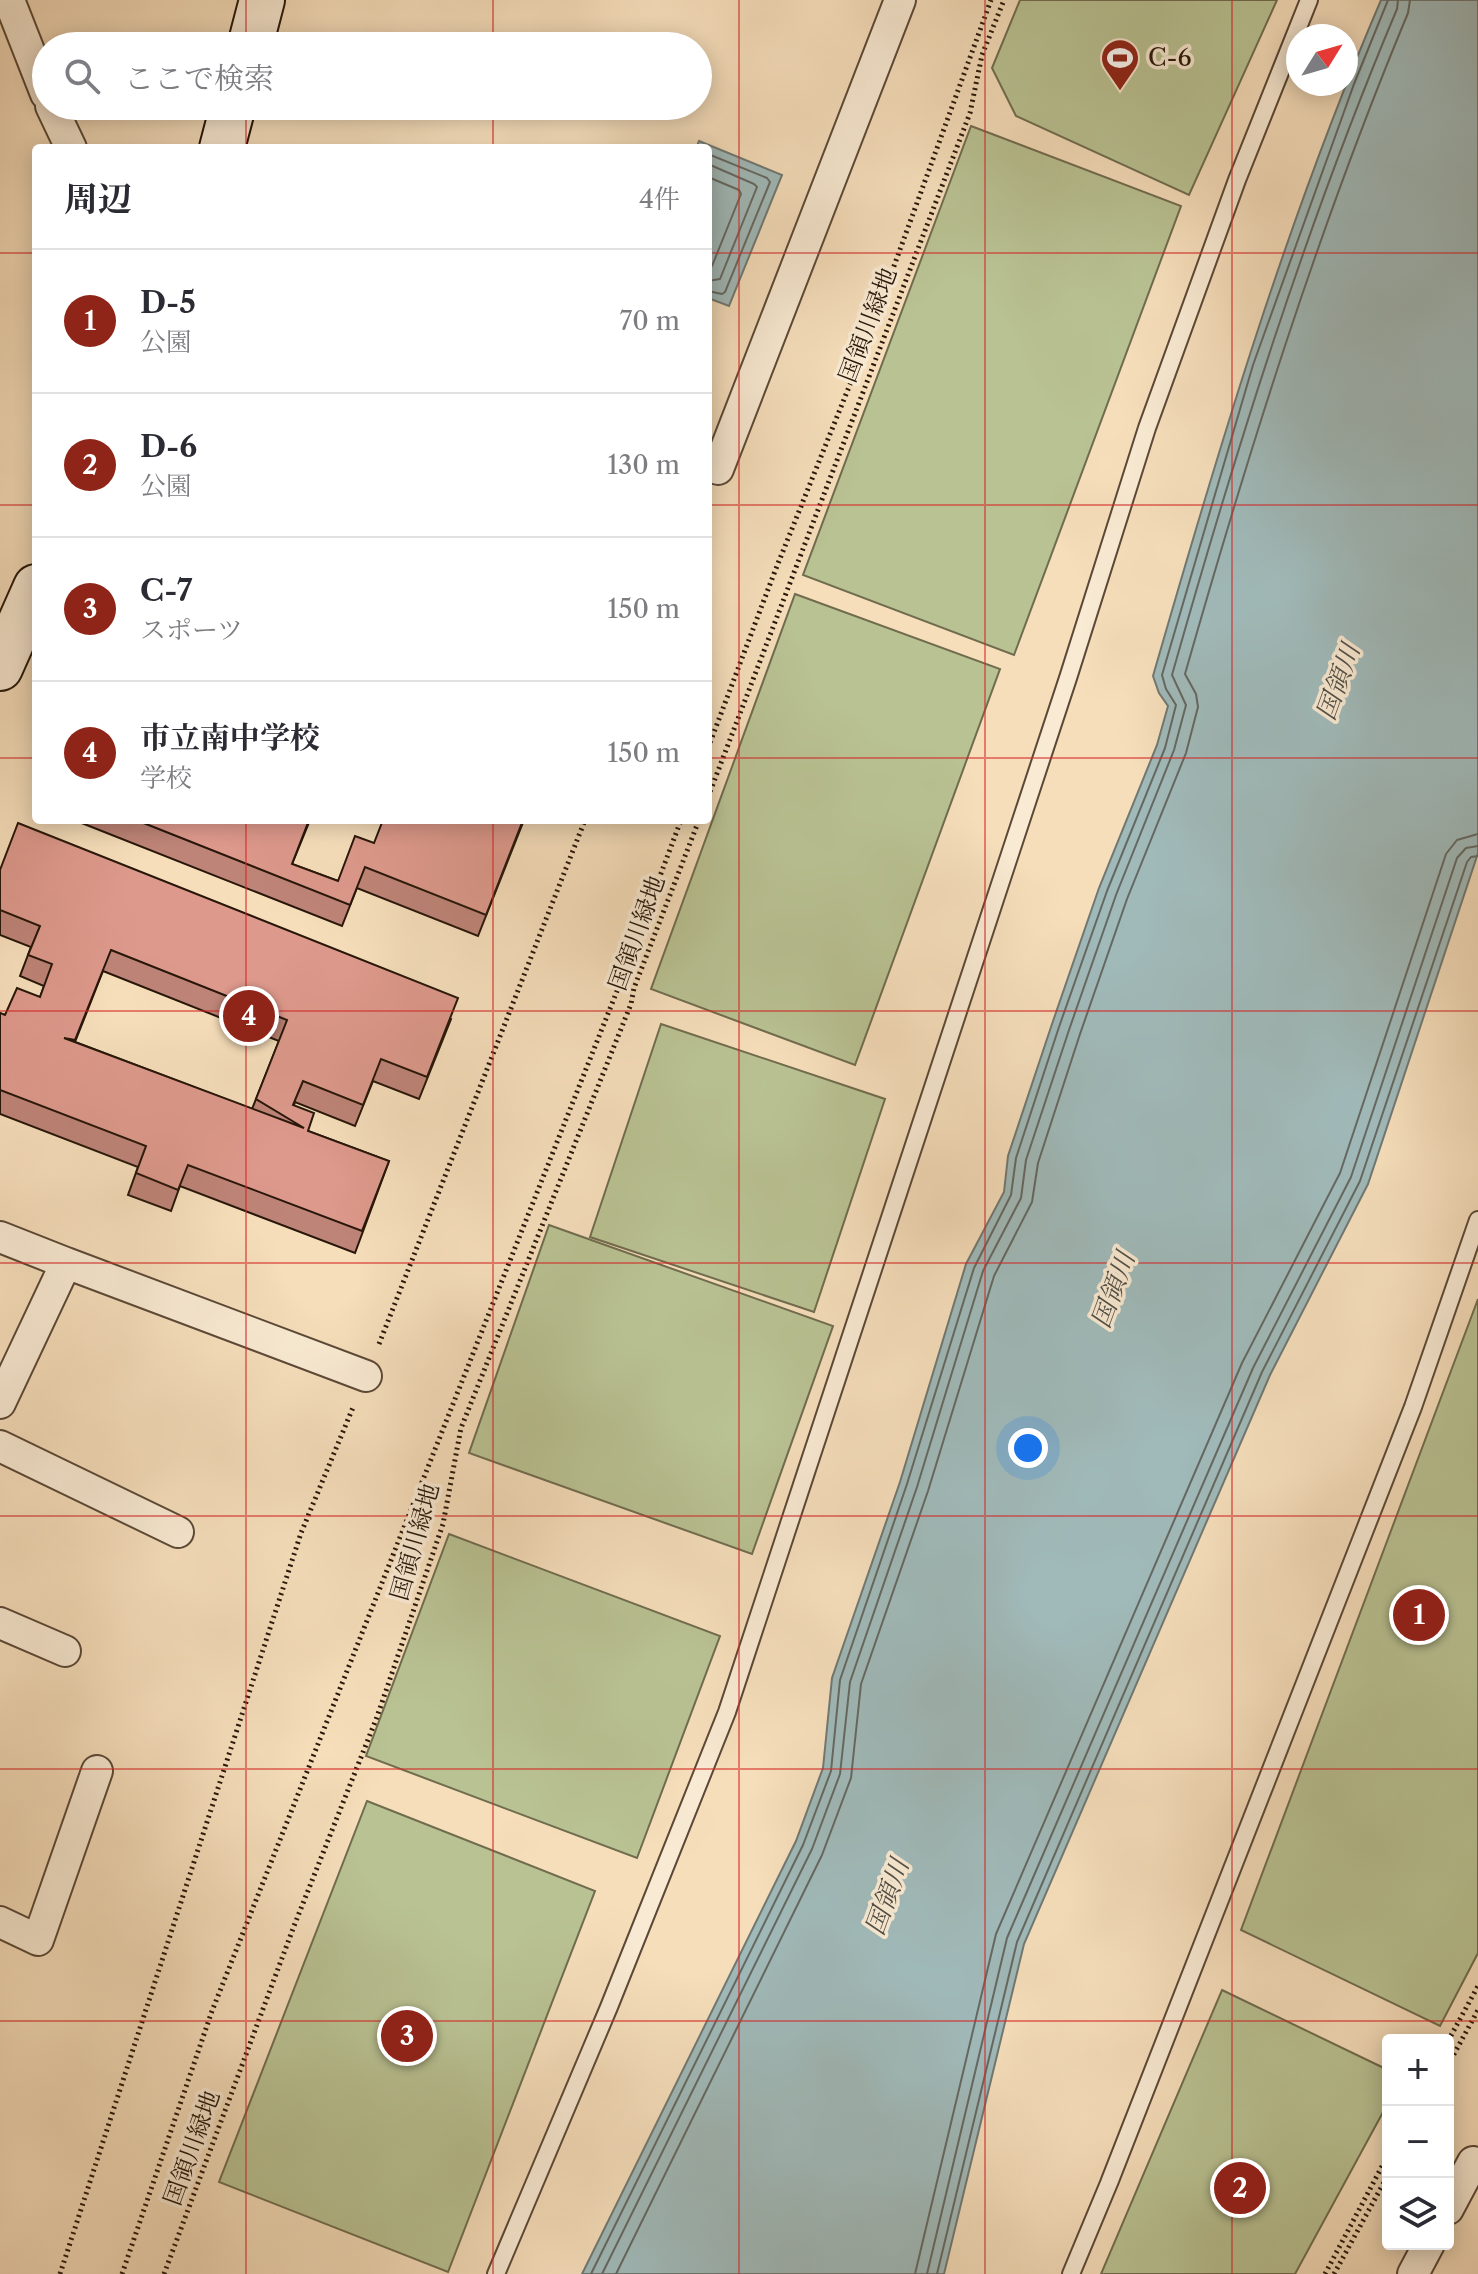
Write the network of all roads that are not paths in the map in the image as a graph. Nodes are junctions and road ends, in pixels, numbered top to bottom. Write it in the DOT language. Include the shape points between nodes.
graph roads {
  1 [pos="9,0"];
  2 [pos="262,0"];
  3 [pos="900,0"];
  4 [pos="1309,0"];
  5 [pos="254,32"];
  6 [pos="32,58"];
  7 [pos="58,120"];
  8 [pos="229,120"];
  9 [pos="69,144"];
  10 [pos="223,144"];
  11 [pos="718,469"];
  12 [pos="32,596"];
  13 [pos="0,668"];
  14 [pos="1478,1220"];
  15 [pos="0,1237"];
  16 [pos="66,1263"];
  17 [pos="366,1376"];
  18 [pos="0,1403"];
  19 [pos="0,1446"];
  20 [pos="178,1532"];
  21 [pos="0,1623"];
  22 [pos="65,1651"];
  23 [pos="97,1771"];
  24 [pos="0,1922"];
  25 [pos="1478,2165"];
  26 [pos="1454,2198"];
  27 [pos="1426,2250"];
  28 [pos="496,2274"];
  29 [pos="1071,2274"];
  30 [pos="1413,2274"];
  1 -- 6 [label="street"];
  2 -- 5 [label="street"];
  3 -- 11 [label="street"];
  4 -- 28 [label="lane" via="1147,428 727,1712"];
  7 -- 9 [label="street"];
  8 -- 10 [label="street"];
  12 -- 13 [label="street"];
  14 -- 29 [label="lane" via="1413,1407"];
  15 -- 16 [label="street"];
  16 -- 17 [label="street"];
  16 -- 18 [label="street"];
  19 -- 20 [label="street"];
  21 -- 22 [label="street"];
  23 -- 24 [label="street" via="38,1940"];
  25 -- 26 [label="street" via="1473,2162"];
  27 -- 30 [label="street"];
}
